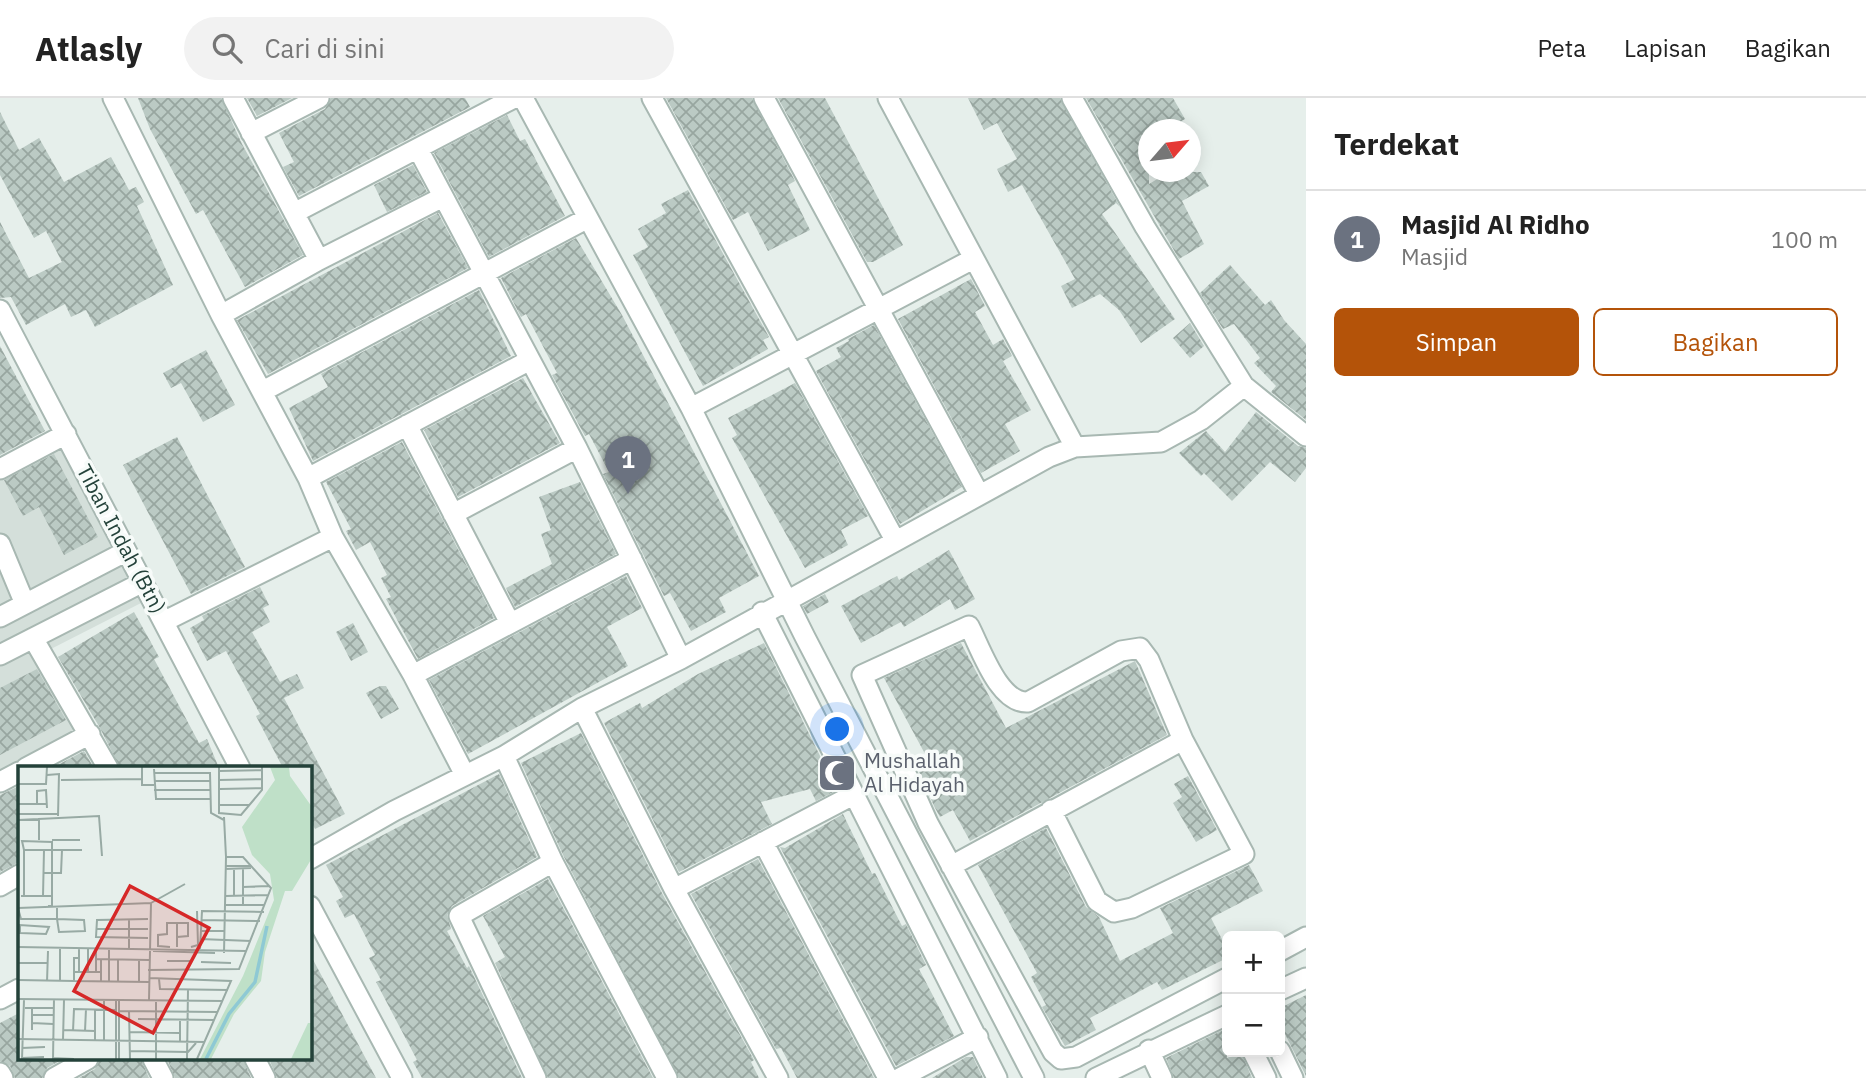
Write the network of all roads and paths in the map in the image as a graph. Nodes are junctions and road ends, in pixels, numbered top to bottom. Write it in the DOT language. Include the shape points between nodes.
graph roads {
  1 [pos="113,98"];
  2 [pos="233,98"];
  3 [pos="319,98"];
  4 [pos="514,98"];
  5 [pos="523,98"];
  6 [pos="652,98"];
  7 [pos="764,98"];
  8 [pos="888,98"];
  9 [pos="1072,98"];
  10 [pos="251,133"];
  11 [pos="418,149"];
  12 [pos="443,197"];
  13 [pos="293,212"];
  14 [pos="588,218"];
  15 [pos="973,259"];
  16 [pos="319,260"];
  17 [pos="485,273"];
  18 [pos="0,310"];
  19 [pos="878,312"];
  20 [pos="221,315"];
  21 [pos="795,355"];
  22 [pos="530,360"];
  23 [pos="1244,386"];
  24 [pos="263,391"];
  25 [pos="691,408"];
  26 [pos="407,425"];
  27 [pos="66,434"];
  28 [pos="1306,436"];
  29 [pos="1075,447"];
  30 [pos="577,448"];
  31 [pos="0,469"];
  32 [pos="308,478"];
  33 [pos="979,494"];
  34 [pos="453,514"];
  35 [pos="333,537"];
  36 [pos="895,540"];
  37 [pos="0,544"];
  38 [pos="125,552"];
  39 [pos="632,559"];
  40 [pos="143,582"];
  41 [pos="785,598"];
  42 [pos="25,604"];
  43 [pos="762,612"];
  44 [pos="0,617"];
  45 [pos="165,621"];
  46 [pos="510,623"];
  47 [pos="33,638"];
  48 [pos="0,655"];
  49 [pos="681,659"];
  50 [pos="413,675"];
  51 [pos="583,708"];
  52 [pos="90,734"];
  53 [pos="1183,740"];
  54 [pos="504,756"];
  55 [pos="30,766"];
  56 [pos="107,766"];
  57 [pos="239,766"];
  58 [pos="18,773"];
  59 [pos="465,775"];
  60 [pos="0,782"];
  61 [pos="853,795"];
  62 [pos="1051,810"];
  63 [pos="928,823"];
  64 [pos="908,834"];
  65 [pos="763,842"];
  66 [pos="312,858"];
  67 [pos="552,862"];
  68 [pos="951,866"];
  69 [pos="18,876"];
  70 [pos="0,886"];
  71 [pos="674,889"];
  72 [pos="312,915"];
  73 [pos="1306,937"];
  74 [pos="317,939"];
  75 [pos="1285,948"];
  76 [pos="1306,978"];
  77 [pos="1222,981"];
  78 [pos="1285,988"];
  79 [pos="18,990"];
  80 [pos="0,999"];
  81 [pos="1222,1017"];
  82 [pos="978,1037"];
  83 [pos="1149,1051"];
  84 [pos="1256,1057"];
  85 [pos="1283,1057"];
  86 [pos="86,1060"];
  87 [pos="154,1060"];
  88 [pos="256,1060"];
  89 [pos="0,1073"];
  90 [pos="3,1078"];
  91 [pos="54,1078"];
  92 [pos="163,1078"];
  93 [pos="265,1078"];
  94 [pos="402,1078"];
  95 [pos="536,1078"];
  96 [pos="667,1078"];
  97 [pos="778,1078"];
  98 [pos="888,1078"];
  99 [pos="900,1078"];
  100 [pos="997,1078"];
  101 [pos="1034,1078"];
  102 [pos="1096,1078"];
  103 [pos="1162,1078"];
  104 [pos="1266,1078"];
  105 [pos="1293,1078"];
  1 -- 20 [label="street"];
  2 -- 10 [label="street"];
  3 -- 10 [label="street"];
  4 -- 11 [label="street"];
  5 -- 14 [label="street"];
  6 -- 21 [label="street"];
  7 -- 19 [label="street"];
  8 -- 15 [label="street"];
  9 -- 23 [label="street"];
  10 -- 13 [label="street"];
  11 -- 12 [label="street"];
  11 -- 13 [label="street"];
  12 -- 16 [label="street"];
  12 -- 17 [label="street"];
  13 -- 16 [label="street"];
  14 -- 17 [label="street"];
  14 -- 25 [label="street"];
  15 -- 19 [label="street"];
  15 -- 29 [label="street"];
  16 -- 20 [label="street"];
  17 -- 22 [label="street"];
  17 -- 24 [label="street"];
  18 -- 27 [label="street, Tiban Indah (Btn)"];
  19 -- 21 [label="street"];
  19 -- 33 [label="street"];
  20 -- 24 [label="street"];
  21 -- 25 [label="street"];
  21 -- 36 [label="street"];
  22 -- 26 [label="street"];
  22 -- 30 [label="street"];
  23 -- 28 [label="street"];
  23 -- 29 [label="street" via="1201,420 1161,442"];
  24 -- 32 [label="street"];
  25 -- 41 [label="street"];
  26 -- 32 [label="street"];
  26 -- 34 [label="street"];
  27 -- 31 [label="street"];
  27 -- 38 [label="street, Tiban Indah (Btn)"];
  29 -- 33 [label="street"];
  30 -- 34 [label="street"];
  30 -- 39 [label="street"];
  32 -- 35 [label="street"];
  33 -- 36 [label="street"];
  34 -- 46 [label="street"];
  35 -- 45 [label="street"];
  35 -- 50 [label="street"];
  36 -- 41 [label="street"];
  37 -- 42 [label="street"];
  38 -- 40 [label="street, Tiban Indah (Btn)"];
  38 -- 42 [label="street"];
  39 -- 46 [label="street"];
  39 -- 49 [label="street"];
  40 -- 45 [label="street, Tiban Indah (Btn)"];
  40 -- 47 [label="street"];
  41 -- 43 [label="street"];
  41 -- 64 [label="street"];
  42 -- 44 [label="street"];
  43 -- 49 [label="street"];
  43 -- 61 [label="street"];
  45 -- 57 [label="street, Tiban Indah (Btn)"];
  46 -- 50 [label="street"];
  47 -- 48 [label="street"];
  47 -- 52 [label="street"];
  49 -- 51 [label="street"];
  50 -- 59 [label="street"];
  51 -- 54 [label="street"];
  51 -- 71 [label="street"];
  52 -- 55 [label="street"];
  52 -- 56 [label="street"];
  53 -- 62 [label="street"];
  53 -- 62 [label="street" via="1244,854 1132,908 1114,912 1097,901"];
  53 -- 63 [label="street" via="1140,648 1121,651 1028,702 1019,702 1004,694 969,625 862,675"];
  54 -- 59 [label="street"];
  54 -- 67 [label="street"];
  58 -- 60 [label="street"];
  59 -- 66 [label="street"];
  61 -- 65 [label="street"];
  61 -- 82 [label="street"];
  62 -- 68 [label="street"];
  63 -- 64 [label="street"];
  63 -- 68 [label="street"];
  64 -- 101 [label="street"];
  65 -- 71 [label="street"];
  65 -- 98 [label="street"];
  67 -- 95 [label="street" via="459,916"];
  67 -- 96 [label="street"];
  68 -- 77 [label="street" via="1046,1043 1061,1059 1076,1057"];
  69 -- 70 [label="street"];
  71 -- 97 [label="street"];
  72 -- 74 [label="street"];
  73 -- 75 [label="street"];
  74 -- 94 [label="street"];
  76 -- 78 [label="street"];
  79 -- 80 [label="street"];
  81 -- 83 [label="street"];
  82 -- 99 [label="street"];
  82 -- 100 [label="street"];
  83 -- 102 [label="street"];
  83 -- 103 [label="street"];
  84 -- 104 [label="street"];
  85 -- 105 [label="street"];
  86 -- 91 [label="street"];
  87 -- 92 [label="street"];
  88 -- 93 [label="street"];
  89 -- 90 [label="street"];
}
